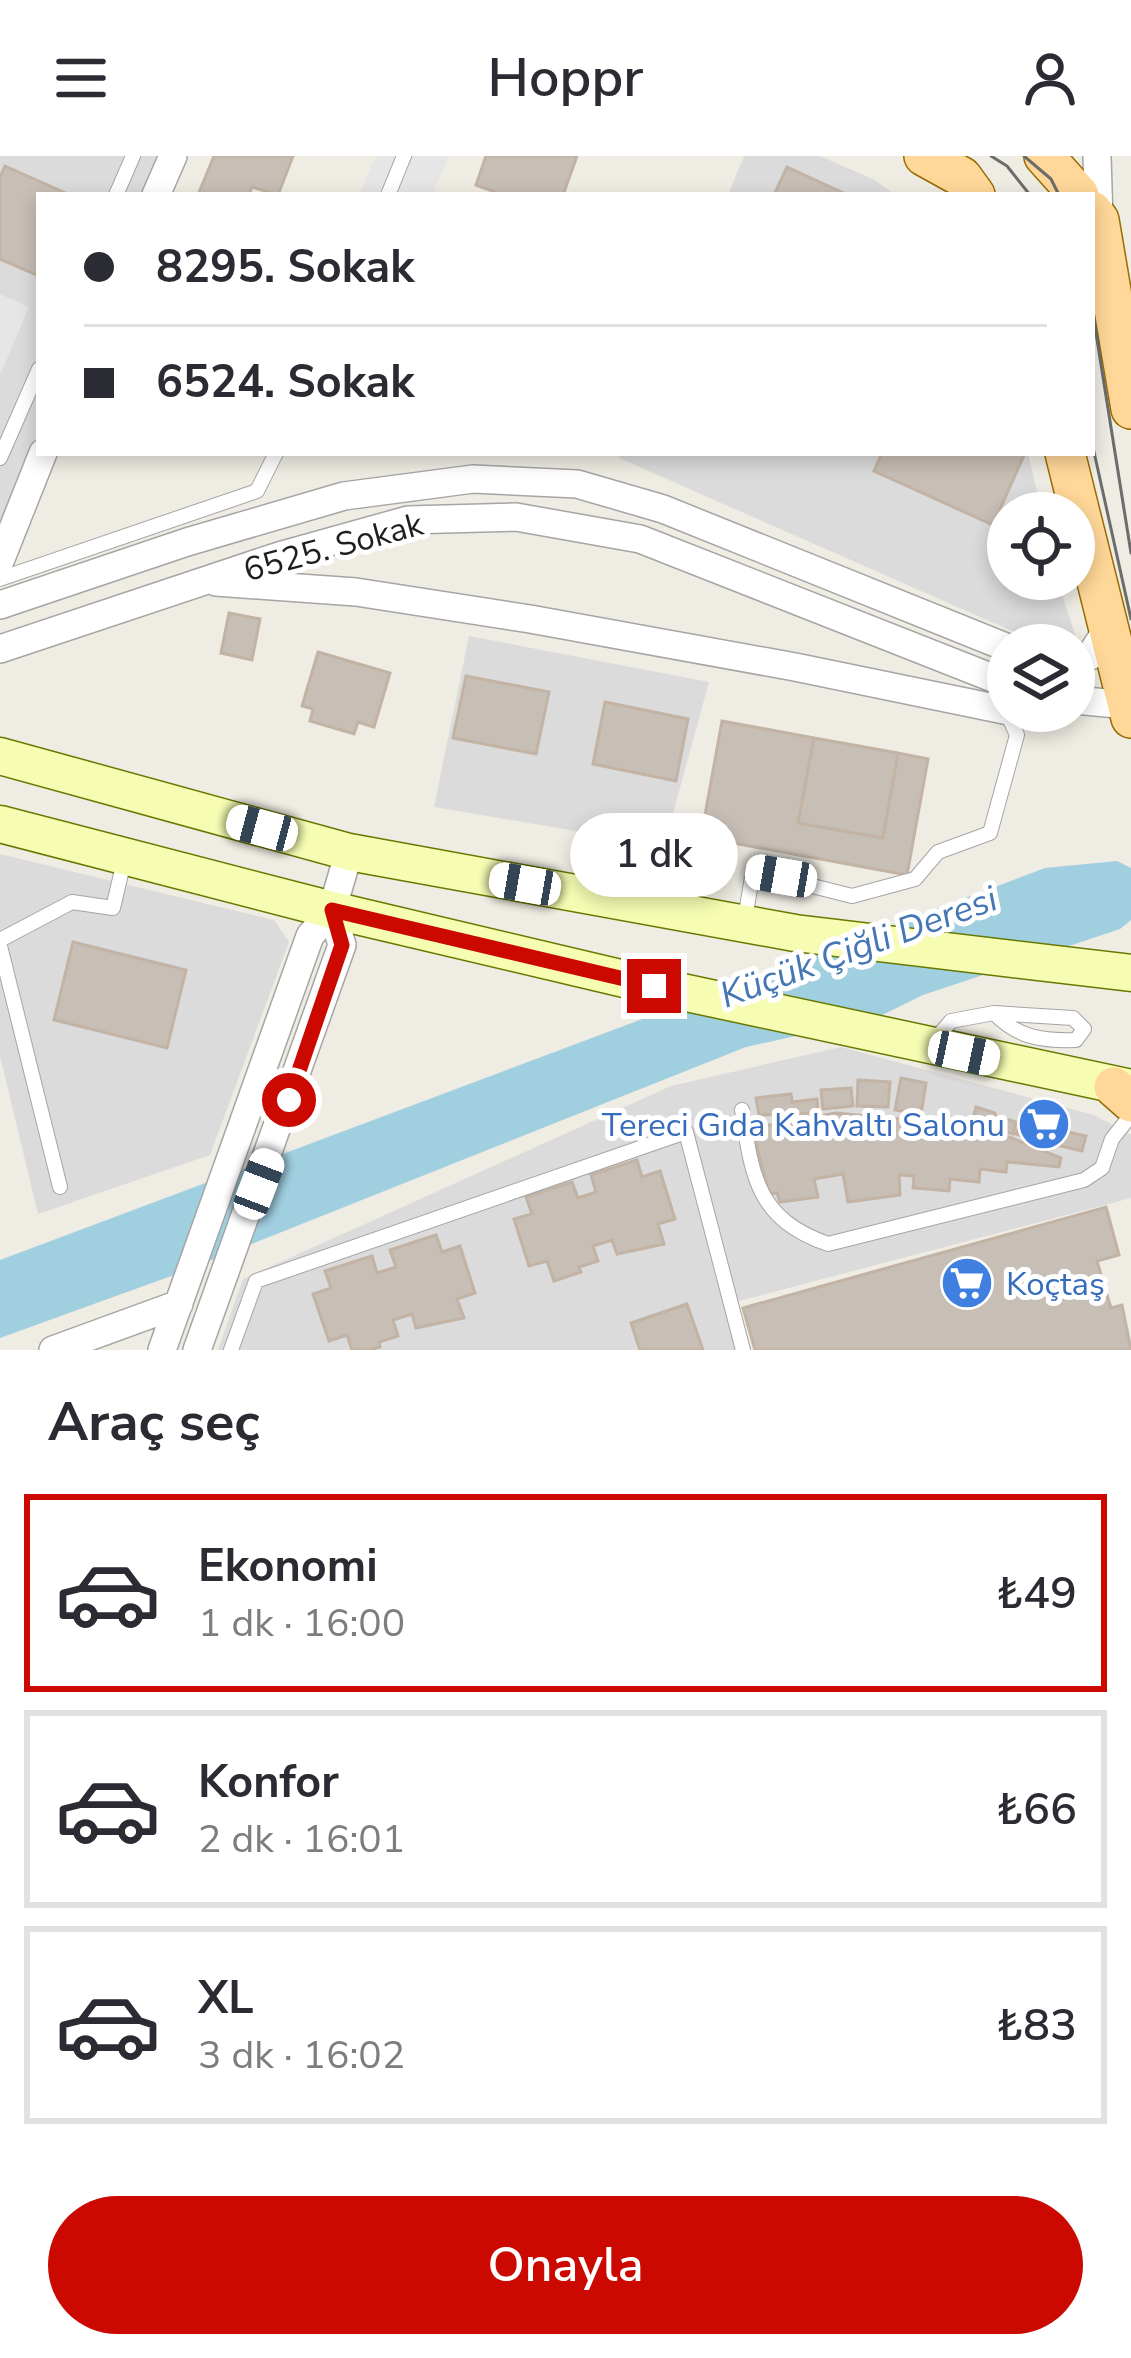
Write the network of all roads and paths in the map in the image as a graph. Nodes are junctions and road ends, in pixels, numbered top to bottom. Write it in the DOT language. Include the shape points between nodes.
graph roads {
  1 [pos="133,156"];
  2 [pos="173,156"];
  3 [pos="404,156"];
  4 [pos="925,156"];
  5 [pos="1044,156"];
  6 [pos="1097,156"];
  7 [pos="972,176"];
  8 [pos="117,192"];
  9 [pos="157,192"];
  10 [pos="389,192"];
  11 [pos="1075,192"];
  12 [pos="1092,192"];
  13 [pos="1095,233"];
  14 [pos="36,376"];
  15 [pos="1131,409"];
  16 [pos="42,456"];
  17 [pos="274,456"];
  18 [pos="1066,456"];
  19 [pos="0,458"];
  20 [pos="0,561"];
  21 [pos="0,579"];
  22 [pos="206,581"];
  23 [pos="0,605"];
  24 [pos="1108,628"];
  25 [pos="987,640"];
  26 [pos="9,648"];
  27 [pos="1095,648"];
  28 [pos="987,676"];
  29 [pos="1095,704"];
  30 [pos="987,708"];
  31 [pos="1130,711"];
  32 [pos="1016,732"];
  33 [pos="0,756"];
  34 [pos="0,824"];
  35 [pos="349,852"];
  36 [pos="126,856"];
  37 [pos="332,910"];
  38 [pos="744,923"];
  39 [pos="0,943"];
  40 [pos="1127,977"];
  41 [pos="994,1013"];
  42 [pos="932,1046"];
  43 [pos="1127,1098"];
  44 [pos="742,1110"];
  45 [pos="60,1187"];
  46 [pos="183,1295"];
  47 [pos="53,1350"];
  48 [pos="162,1350"];
  49 [pos="197,1350"];
  50 [pos="231,1350"];
  51 [pos="743,1350"];
  1 -- 8 [label="lane"];
  2 -- 9 [label="street"];
  3 -- 10 [label="lane"];
  4 -- 7 [label="main road"];
  5 -- 11 [label="main road"];
  6 -- 12 [label="street"];
  13 -- 15 [label="main road"];
  14 -- 19 [label="lane"];
  16 -- 20 [label="street"];
  17 -- 21 [label="lane" via="257,491"];
  18 -- 24 [label="main road"];
  22 -- 26 [label="street, 6525. Sokak"];
  22 -- 28 [label="street, 6525. Sokak" via="408,520 516,518 640,539"];
  22 -- 30 [label="street" via="356,592 530,620"];
  23 -- 25 [label="street, 6525. Sokak" via="344,496 473,479 578,484 663,509"];
  24 -- 27 [label="street"];
  24 -- 31 [label="main road"];
  29 -- 31 [label="street"];
  32 -- 38 [label="lane" via="990,833 938,852 915,879 852,896 753,871"];
  33 -- 35 [label="street"];
  34 -- 36 [label="street"];
  35 -- 37 [label="street"];
  35 -- 38 [label="street"];
  36 -- 37 [label="street"];
  36 -- 39 [label="lane" via="113,908 72,902"];
  37 -- 42 [label="street"];
  37 -- 46 [label="street" via="310,936"];
  37 -- 49 [label="street" via="342,945"];
  38 -- 40 [label="street"];
  39 -- 45 [label="lane"];
  41 -- 41 [label="lane" via="1073,1018 1084,1029 1076,1040 1030,1037"];
  41 -- 42 [label="lane" via="951,1021"];
  42 -- 43 [label="street"];
  43 -- 44 [label="lane" via="1102,1168 1084,1180 828,1244 788,1226 767,1204"];
  46 -- 47 [label="street"];
  46 -- 48 [label="street"];
  50 -- 51 [label="lane" via="256,1281 686,1132"];
}
